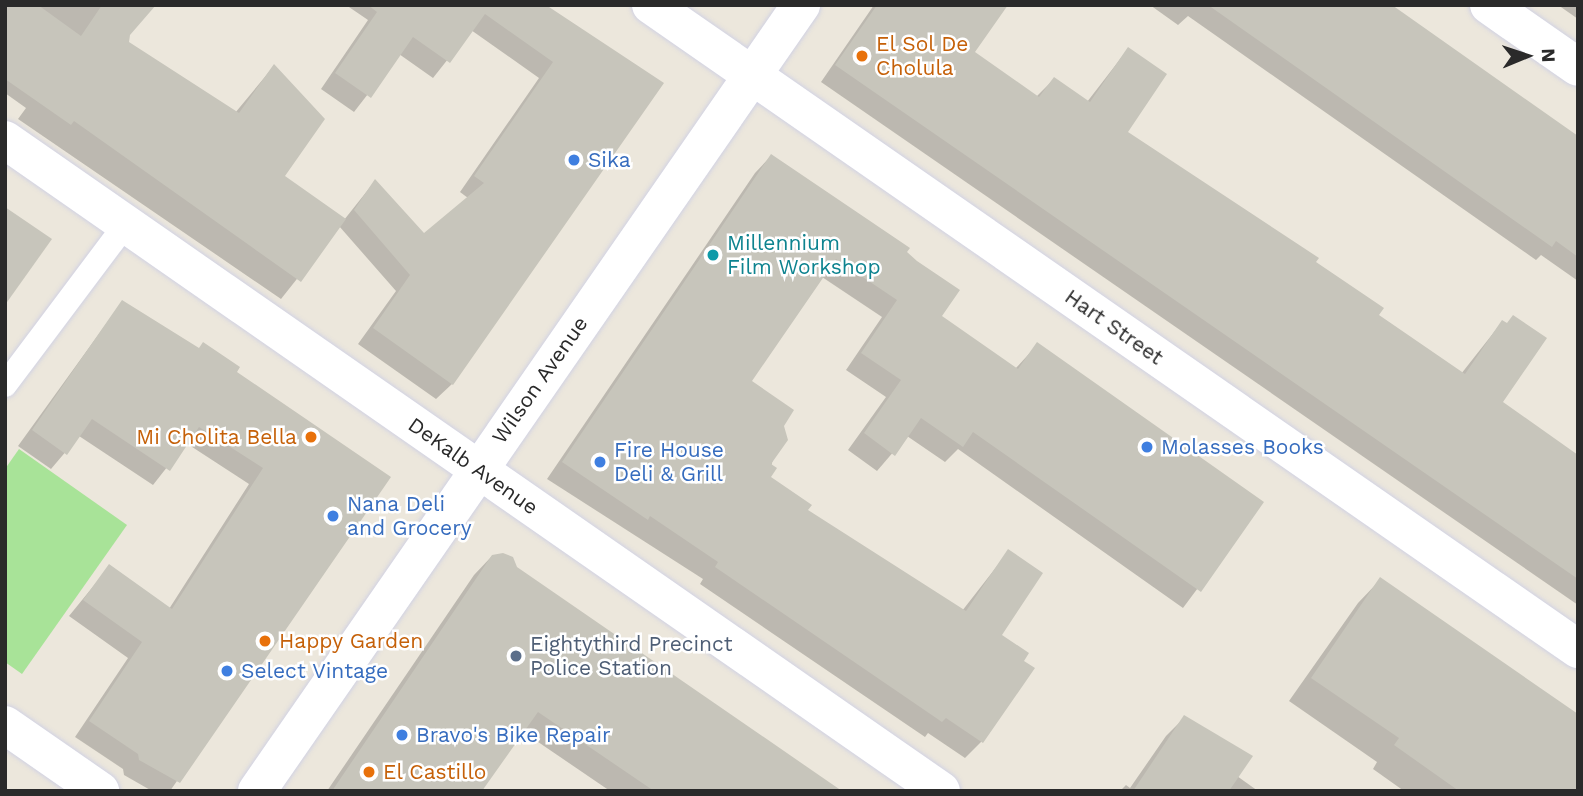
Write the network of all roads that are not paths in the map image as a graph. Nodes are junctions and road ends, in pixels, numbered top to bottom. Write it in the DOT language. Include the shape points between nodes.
graph roads {
  1 [pos="651,5"];
  2 [pos="801,5"];
  3 [pos="1489,5"];
  4 [pos="1578,67"];
  5 [pos="752,75"];
  6 [pos="5,140"];
  7 [pos="126,224"];
  8 [pos="5,384"];
  9 [pos="478,469"];
  10 [pos="1578,649"];
  11 [pos="5,725"];
  12 [pos="100,791"];
  13 [pos="257,791"];
  14 [pos="941,791"];
  1 -- 5 [label="street, Hart Street"];
  2 -- 5 [label="street, Wilson Avenue"];
  3 -- 4 [label="street"];
  5 -- 9 [label="street, Wilson Avenue"];
  5 -- 10 [label="street, Hart Street"];
  6 -- 7 [label="street, DeKalb Avenue"];
  7 -- 8 [label="lane"];
  7 -- 9 [label="street, DeKalb Avenue"];
  9 -- 13 [label="street, Wilson Avenue"];
  9 -- 14 [label="street, DeKalb Avenue"];
  11 -- 12 [label="street"];
}
